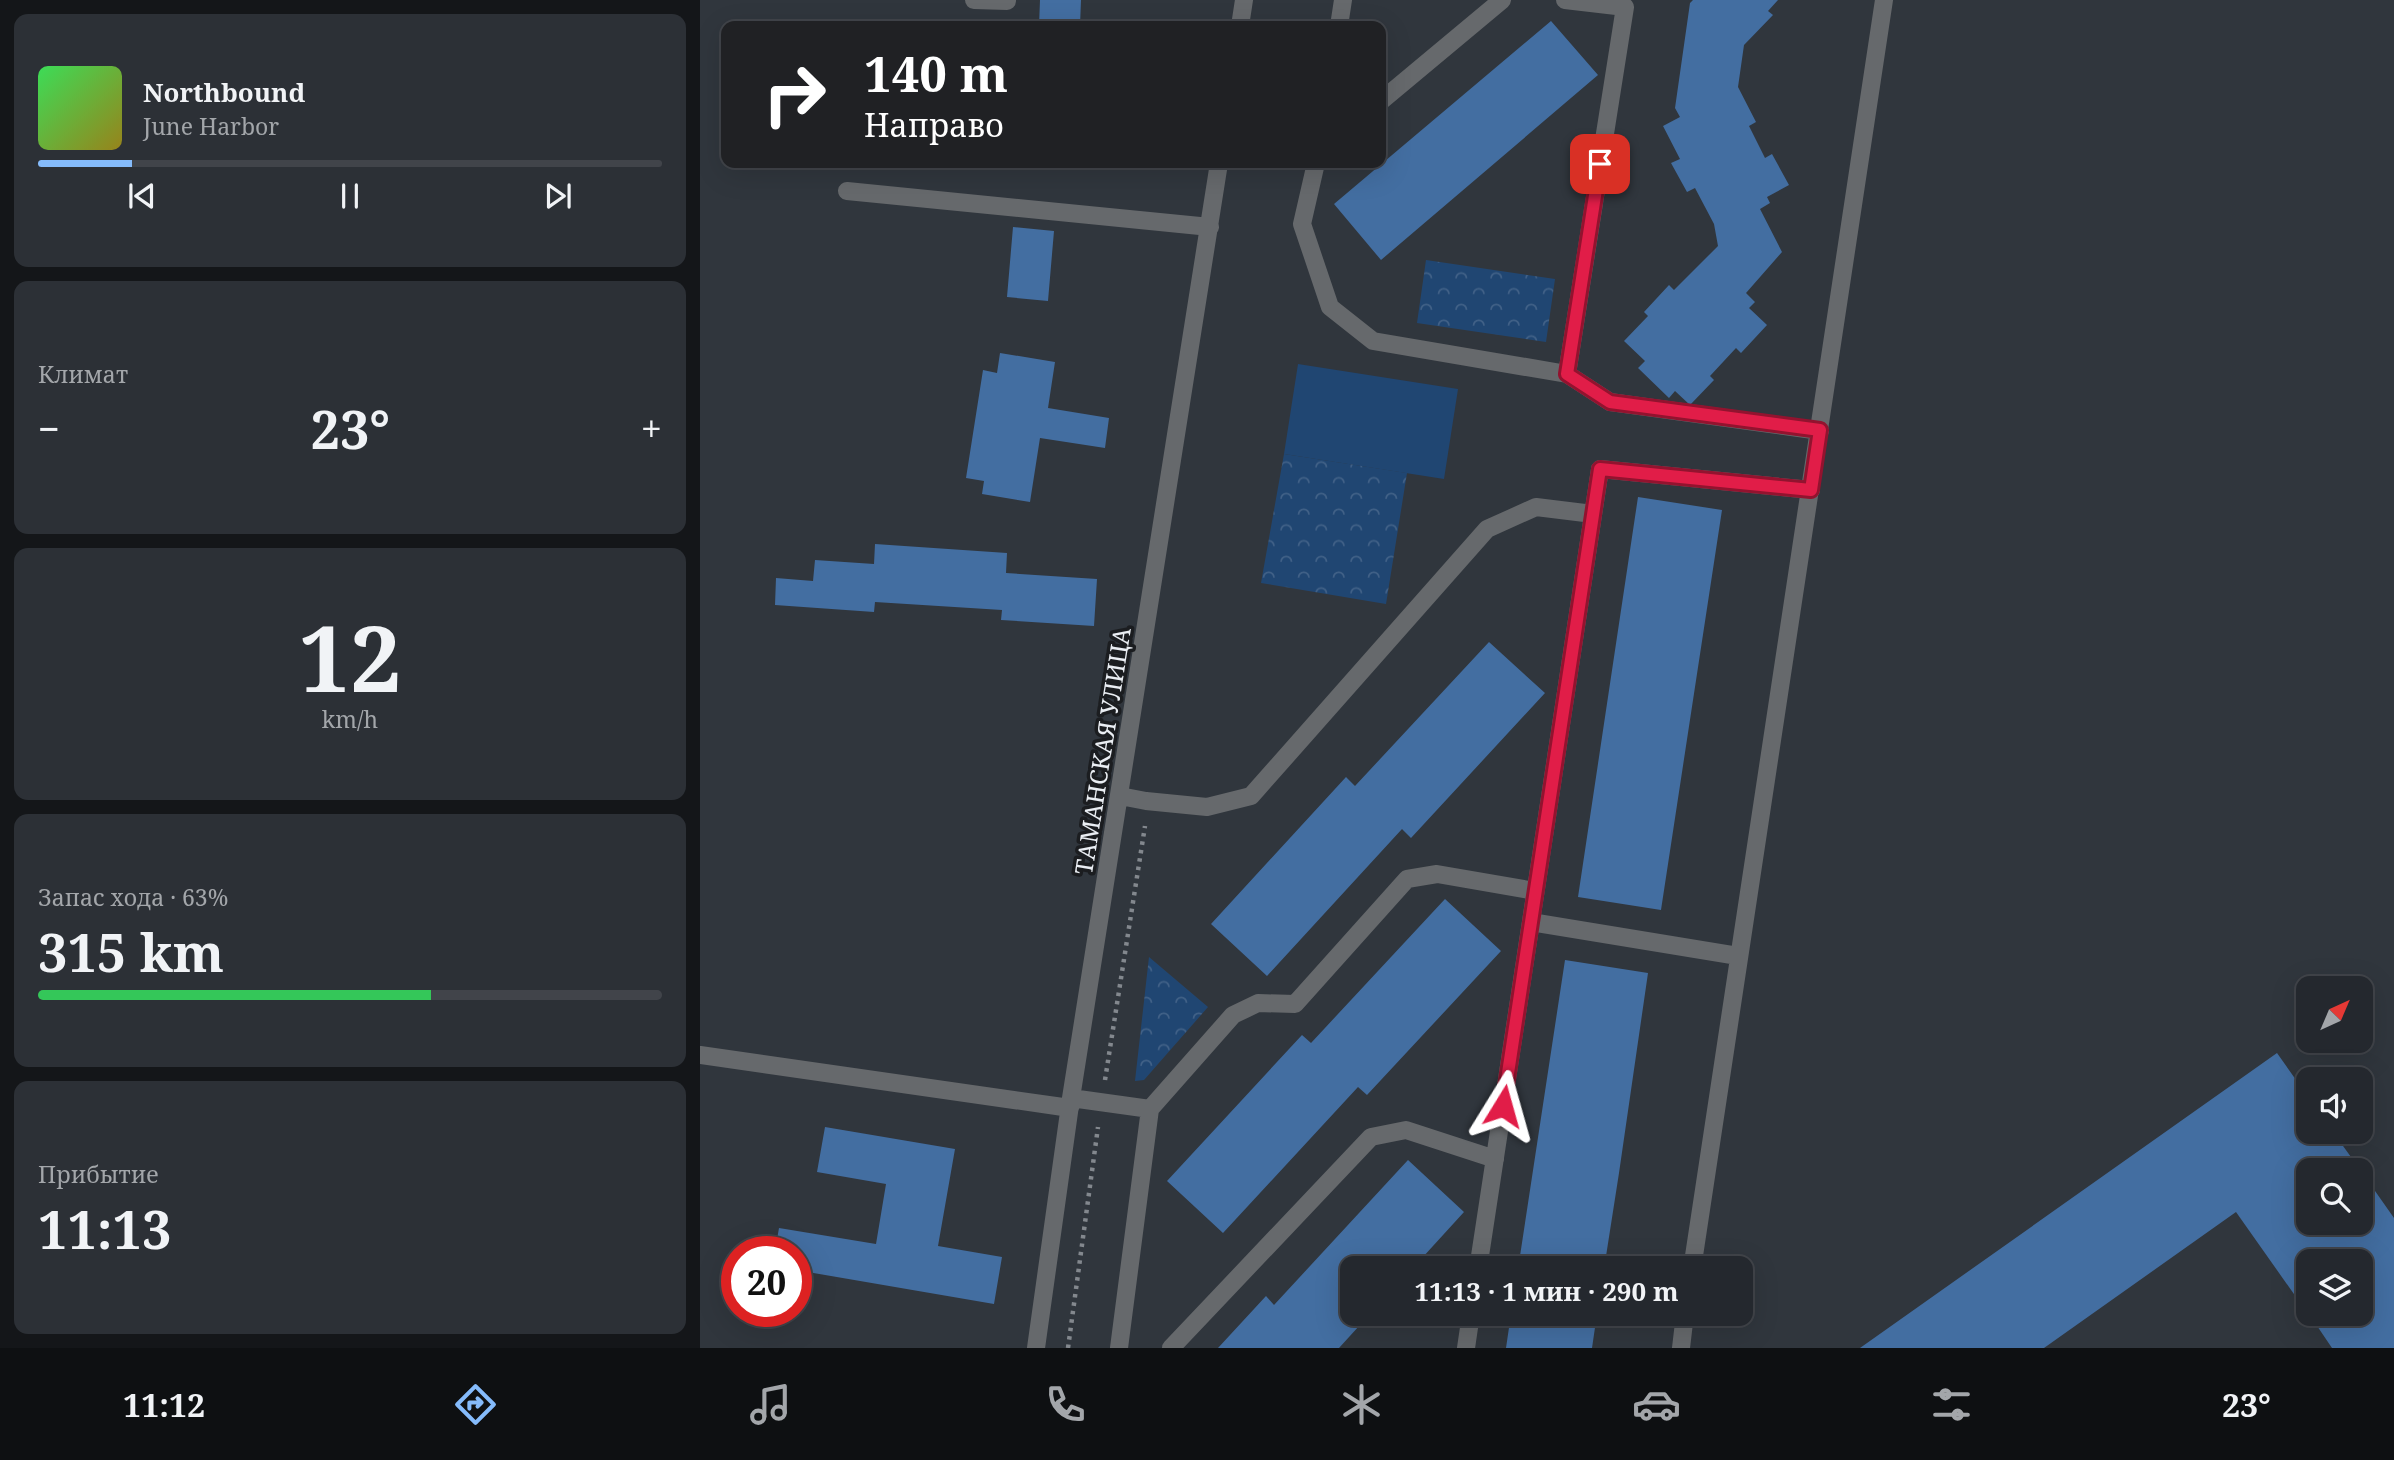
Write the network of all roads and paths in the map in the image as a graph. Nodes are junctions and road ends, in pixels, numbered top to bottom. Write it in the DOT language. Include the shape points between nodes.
graph roads {
  1 [pos="974,0"];
  2 [pos="1244,0"];
  3 [pos="1343,0"];
  4 [pos="1502,0"];
  5 [pos="1565,0"];
  6 [pos="1884,0"];
  7 [pos="1007,2"];
  8 [pos="1625,4"];
  9 [pos="1241,21"];
  10 [pos="1340,21"];
  11 [pos="1386,97"];
  12 [pos="1218,168"];
  13 [pos="1315,168"];
  14 [pos="847,191"];
  15 [pos="1210,227"];
  16 [pos="1567,374"];
  17 [pos="1820,430"];
  18 [pos="1811,490"];
  19 [pos="1593,514"];
  20 [pos="1120,796"];
  21 [pos="1535,891"];
  22 [pos="1531,922"];
  23 [pos="1738,956"];
  24 [pos="700,1055"];
  25 [pos="1071,1103"];
  26 [pos="1150,1109"];
  27 [pos="1495,1159"];
  28 [pos="1480,1256"];
  29 [pos="1694,1256"];
  30 [pos="1469,1326"];
  31 [pos="1684,1326"];
  32 [pos="1036,1348"];
  33 [pos="1119,1348"];
  34 [pos="1171,1348"];
  35 [pos="1466,1348"];
  36 [pos="1681,1348"];
  1 -- 7 [label="street"];
  2 -- 9 [label="street"];
  3 -- 10 [label="street"];
  4 -- 11 [label="street"];
  5 -- 8 [label="street"];
  6 -- 17 [label="street"];
  8 -- 16 [label="street"];
  12 -- 15 [label="street, ТАМАНСКАЯ УЛИЦА"];
  13 -- 16 [label="street" via="1302,224 1330,307 1373,341"];
  14 -- 15 [label="street"];
  15 -- 20 [label="street, ТАМАНСКАЯ УЛИЦА"];
  16 -- 17 [label="street" via="1610,402"];
  17 -- 18 [label="street"];
  18 -- 19 [label="street" via="1600,469"];
  18 -- 23 [label="street"];
  19 -- 20 [label="street" via="1536,507 1488,529 1251,796 1207,807"];
  19 -- 21 [label="street"];
  20 -- 25 [label="street, ТАМАНСКАЯ УЛИЦА"];
  21 -- 22 [label="street"];
  21 -- 26 [label="street" via="1437,873 1407,879 1295,1004 1258,1003 1233,1016"];
  22 -- 23 [label="street"];
  22 -- 27 [label="street"];
  23 -- 29 [label="street"];
  24 -- 25 [label="street"];
  25 -- 26 [label="street"];
  25 -- 32 [label="street, ТАМАНСКАЯ УЛИЦА"];
  26 -- 33 [label="street"];
  27 -- 28 [label="street"];
  27 -- 34 [label="street" via="1406,1130 1371,1137"];
  30 -- 35 [label="street"];
  31 -- 36 [label="street"];
}
